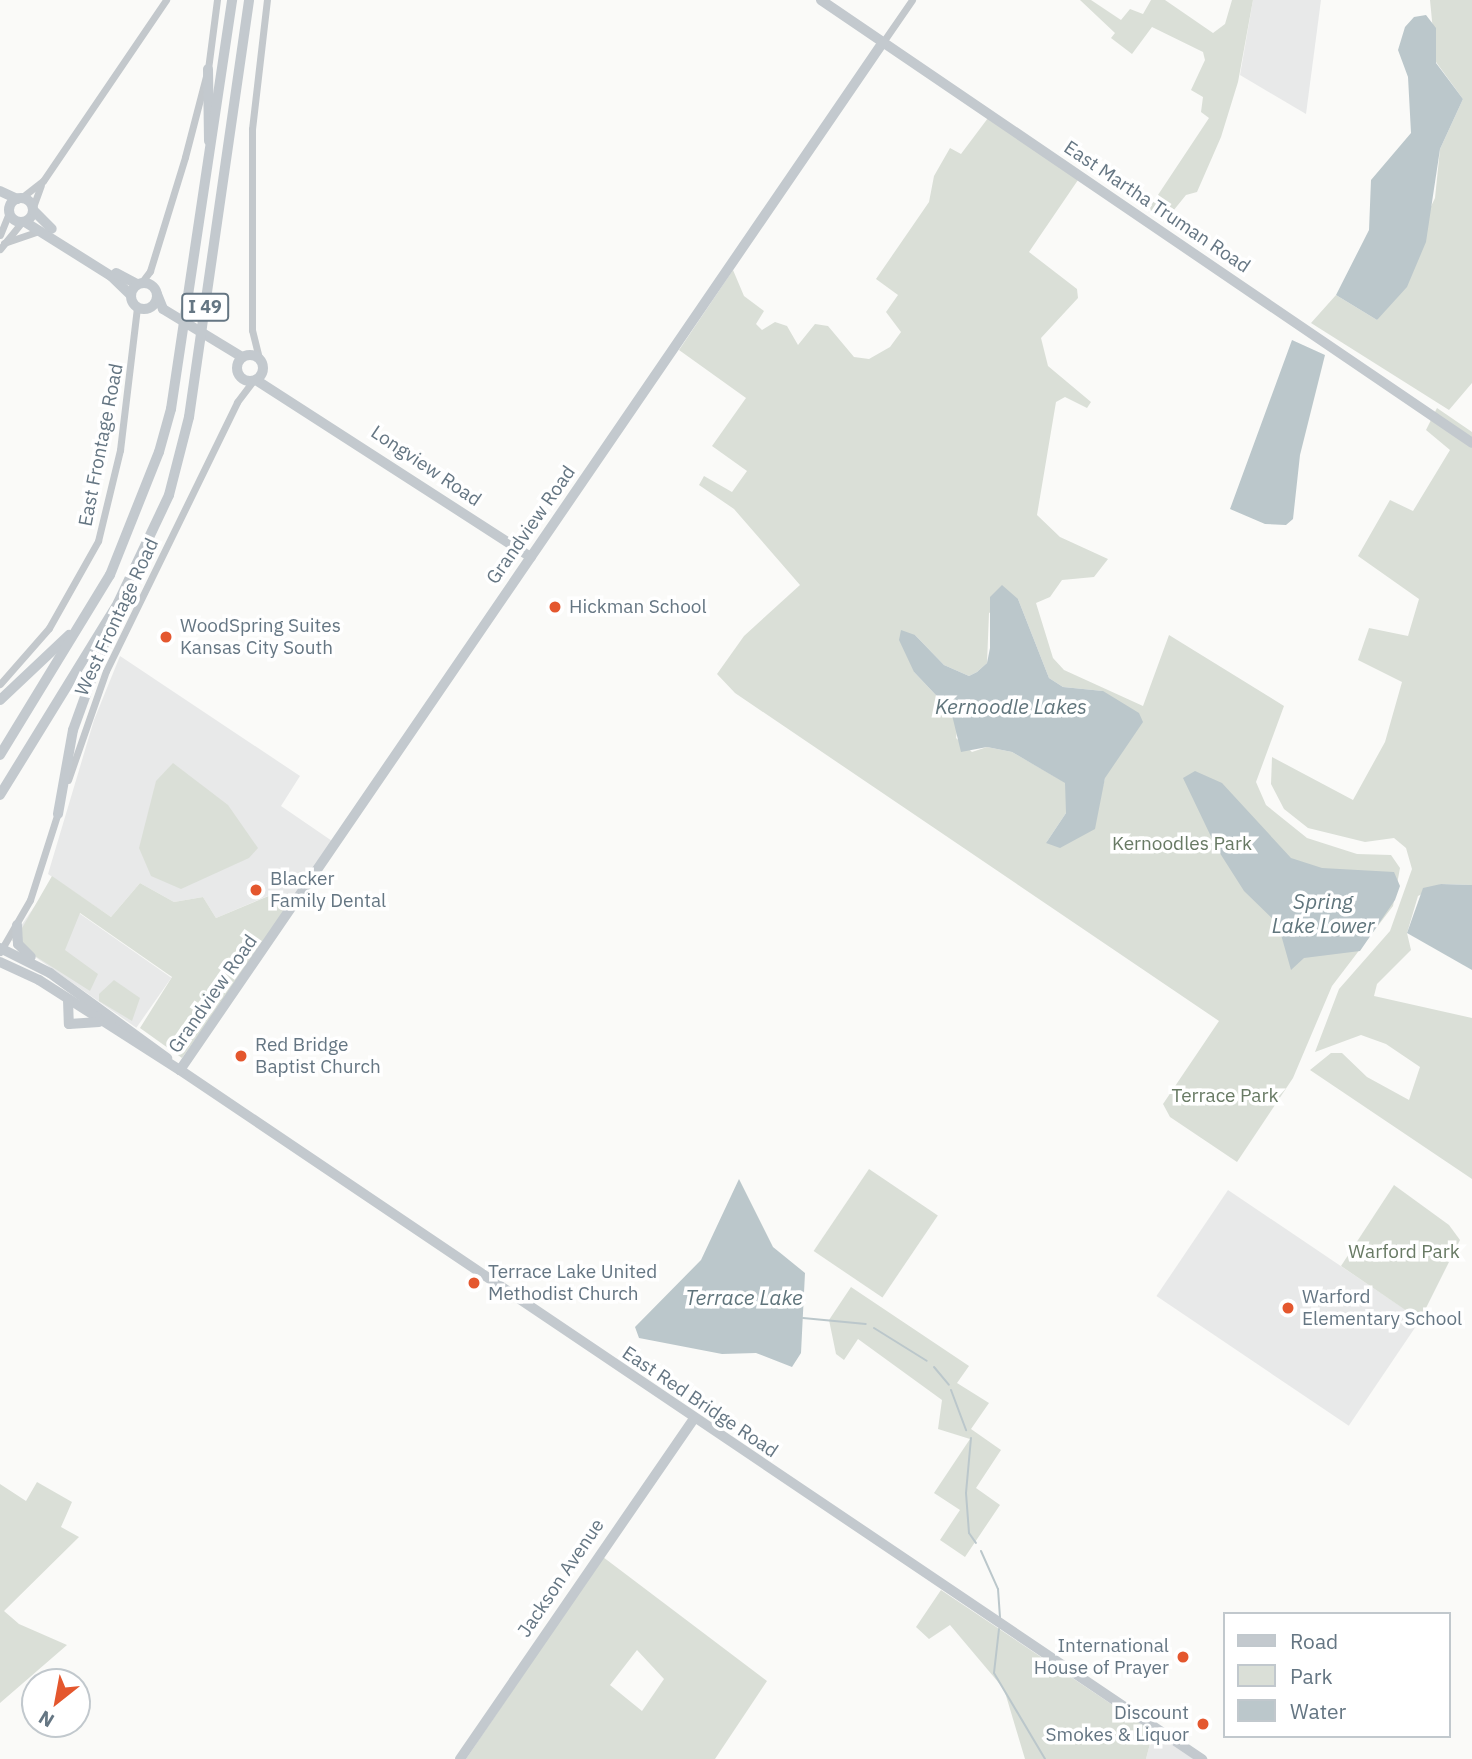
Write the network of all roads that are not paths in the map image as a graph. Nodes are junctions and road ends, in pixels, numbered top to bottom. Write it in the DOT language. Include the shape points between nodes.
graph roads {
  1 [pos="166,0"];
  2 [pos="217,0"];
  3 [pos="232,0"];
  4 [pos="249,0"];
  5 [pos="267,0"];
  6 [pos="821,0"];
  7 [pos="912,0"];
  8 [pos="883,42"];
  9 [pos="208,69"];
  10 [pos="211,150"];
  11 [pos="43,181"];
  12 [pos="0,191"];
  13 [pos="19,198"];
  14 [pos="0,200"];
  15 [pos="33,209"];
  16 [pos="9,210"];
  17 [pos="23,223"];
  18 [pos="49,233"];
  19 [pos="0,235"];
  20 [pos="2,246"];
  21 [pos="139,284"];
  22 [pos="157,294"];
  23 [pos="131,295"];
  24 [pos="137,307"];
  25 [pos="149,308"];
  26 [pos="166,311"];
  27 [pos="259,358"];
  28 [pos="240,361"];
  29 [pos="264,370"];
  30 [pos="254,381"];
  31 [pos="300,404"];
  32 [pos="1472,443"];
  33 [pos="531,557"];
  34 [pos="118,603"];
  35 [pos="83,621"];
  36 [pos="0,684"];
  37 [pos="0,700"];
  38 [pos="0,755"];
  39 [pos="0,795"];
  40 [pos="58,814"];
  41 [pos="16,925"];
  42 [pos="1,950"];
  43 [pos="0,962"];
  44 [pos="50,973"];
  45 [pos="64,997"];
  46 [pos="92,1001"];
  47 [pos="103,1009"];
  48 [pos="83,1010"];
  49 [pos="101,1022"];
  50 [pos="180,1070"];
  51 [pos="694,1418"];
  52 [pos="460,1759"];
  53 [pos="1202,1759"];
  1 -- 11 [label="street"];
  2 -- 9 [label="street"];
  3 -- 10 [label="highway, I 49"];
  4 -- 34 [label="highway, I 49" via="189,417 154,534"];
  5 -- 27 [label="street" via="252,129 252,330"];
  6 -- 8 [label="main road, East Martha Truman Road"];
  7 -- 8 [label="street, Grandview Road"];
  8 -- 32 [label="main road, East Martha Truman Road"];
  8 -- 33 [label="main road, Grandview Road"];
  9 -- 10 [label="highway" via="206,125"];
  9 -- 21 [label="street" via="154,258"];
  10 -- 35 [label="highway, I 49" via="171,409 133,527"];
  11 -- 13 [label="street"];
  11 -- 15 [label="street"];
  12 -- 13 [label="main road"];
  13 -- 15 [label="main road"];
  13 -- 16 [label="main road"];
  14 -- 16 [label="main road"];
  15 -- 17 [label="main road"];
  15 -- 21 [label="main road"];
  16 -- 17 [label="main road"];
  16 -- 19 [label="street"];
  17 -- 18 [label="main road"];
  17 -- 20 [label="street"];
  18 -- 20 [label="street" via="24,233"];
  18 -- 23 [label="main road"];
  21 -- 22 [label="main road"];
  21 -- 23 [label="main road"];
  22 -- 25 [label="main road"];
  22 -- 26 [label="main road"];
  23 -- 24 [label="main road"];
  24 -- 25 [label="main road"];
  24 -- 36 [label="street, East Frontage Road" via="120,450 98,541 49,628"];
  25 -- 26 [label="main road"];
  26 -- 28 [label="main road"];
  27 -- 28 [label="main road"];
  27 -- 29 [label="main road"];
  28 -- 30 [label="main road, Longview Road" via="240,377"];
  29 -- 30 [label="main road"];
  29 -- 31 [label="main road, Longview Road"];
  30 -- 31 [label="main road, Longview Road"];
  30 -- 40 [label="street, West Frontage Road" via="237,402 106,671"];
  31 -- 33 [label="main road, Longview Road"];
  33 -- 50 [label="main road, Grandview Road"];
  34 -- 39 [label="highway, I 49"];
  34 -- 40 [label="highway" via="73,730"];
  35 -- 37 [label="highway"];
  35 -- 38 [label="highway, I 49"];
  40 -- 41 [label="street, West Frontage Road"];
  41 -- 42 [label="street, West Frontage Road"];
  41 -- 44 [label="main road" via="19,947"];
  42 -- 44 [label="main road, East Red Bridge Road"];
  43 -- 45 [label="main road, East Red Bridge Road"];
  44 -- 46 [label="main road, East Red Bridge Road"];
  45 -- 46 [label="main road"];
  45 -- 48 [label="main road, East Red Bridge Road"];
  45 -- 49 [label="main road" via="68,1024"];
  46 -- 47 [label="main road, East Red Bridge Road"];
  47 -- 48 [label="main road"];
  47 -- 50 [label="main road, East Red Bridge Road"];
  48 -- 49 [label="main road, East Red Bridge Road"];
  49 -- 50 [label="main road, East Red Bridge Road"];
  50 -- 51 [label="main road, East Red Bridge Road"];
  51 -- 52 [label="main road, Jackson Avenue"];
  51 -- 53 [label="main road, East Red Bridge Road"];
}
